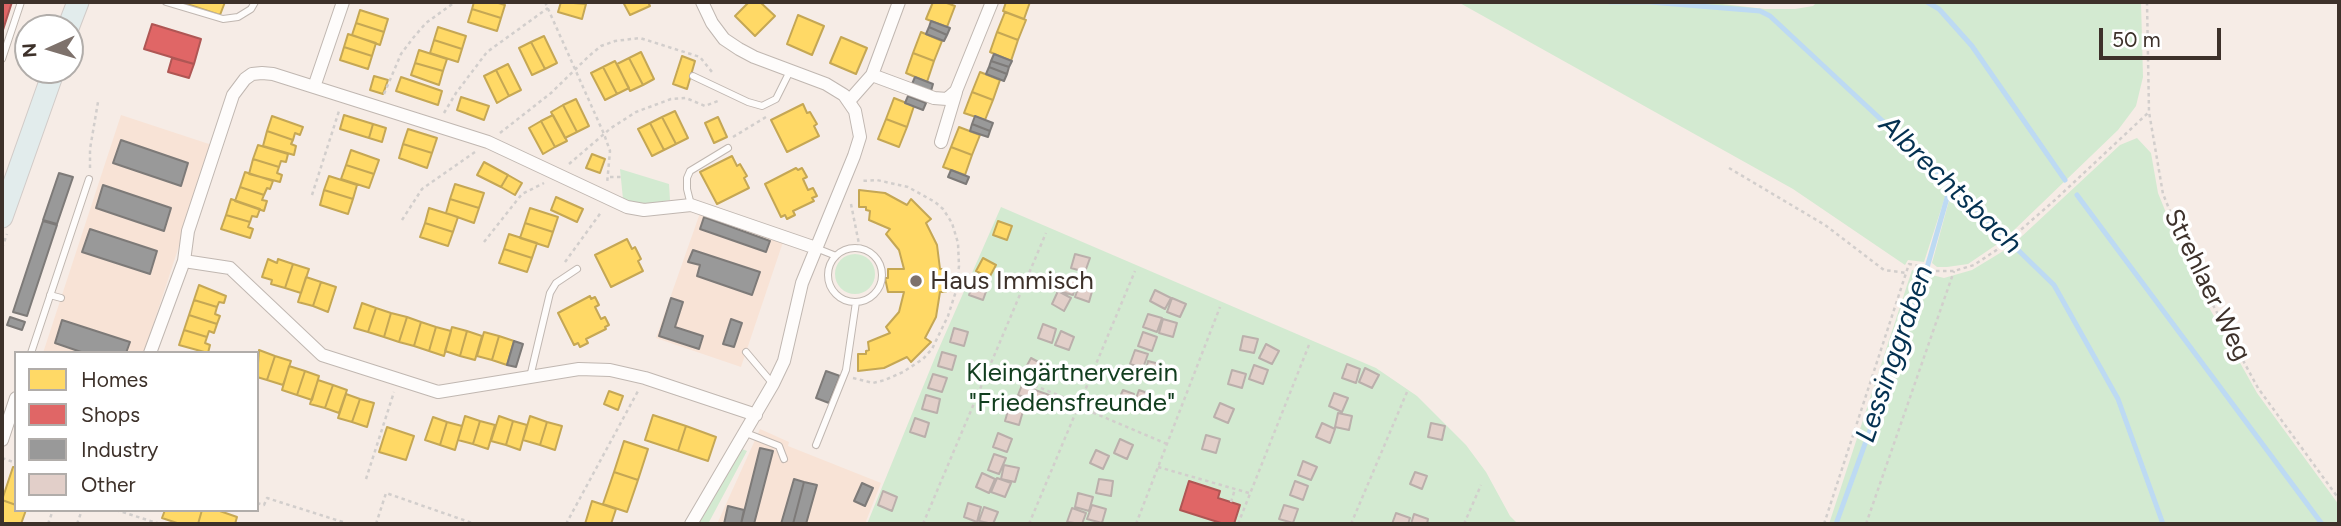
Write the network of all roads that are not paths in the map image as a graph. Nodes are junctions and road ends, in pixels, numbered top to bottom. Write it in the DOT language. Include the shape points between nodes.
graph roads {
  1 [pos="20,2"];
  2 [pos="166,2"];
  3 [pos="255,2"];
  4 [pos="343,2"];
  5 [pos="702,2"];
  6 [pos="899,2"];
  7 [pos="992,2"];
  8 [pos="2,59"];
  9 [pos="790,71"];
  10 [pos="872,75"];
  11 [pos="693,76"];
  12 [pos="49,84"];
  13 [pos="314,87"];
  14 [pos="956,91"];
  15 [pos="849,101"];
  16 [pos="941,142"];
  17 [pos="728,148"];
  18 [pos="89,178"];
  19 [pos="6,196"];
  20 [pos="691,205"];
  21 [pos="2,217"];
  22 [pos="816,248"];
  23 [pos="836,256"];
  24 [pos="184,261"];
  25 [pos="577,269"];
  26 [pos="50,295"];
  27 [pos="61,298"];
  28 [pos="856,302"];
  29 [pos="32,351"];
  30 [pos="151,351"];
  31 [pos="746,352"];
  32 [pos="530,377"];
  33 [pos="773,384"];
  34 [pos="14,404"];
  35 [pos="756,415"];
  36 [pos="745,433"];
  37 [pos="2,440"];
  38 [pos="816,445"];
  39 [pos="784,460"];
  40 [pos="691,524"];
  1 -- 8 [label="lane"];
  2 -- 3 [label="lane" via="223,19 237,17"];
  4 -- 13 [label="street"];
  5 -- 9 [label="street" via="724,39"];
  6 -- 10 [label="street"];
  7 -- 14 [label="street"];
  9 -- 11 [label="lane" via="776,99 755,105"];
  9 -- 15 [label="street" via="837,89"];
  10 -- 14 [label="street" via="934,98 947,99"];
  10 -- 15 [label="street"];
  12 -- 19 [label="main road"];
  13 -- 20 [label="street" via="488,142 626,207 644,210"];
  13 -- 24 [label="street" via="262,73 238,86 188,231"];
  14 -- 16 [label="street"];
  15 -- 22 [label="street" via="860,137"];
  17 -- 20 [label="lane" via="690,171"];
  18 -- 26 [label="lane"];
  19 -- 21 [label="main road"];
  20 -- 22 [label="street"];
  22 -- 23 [label="lane"];
  22 -- 33 [label="street" via="784,361"];
  23 -- 28 [label="lane" via="828,272 832,289"];
  23 -- 28 [label="lane" via="860,248 874,257 881,273 872,295"];
  24 -- 30 [label="street"];
  24 -- 32 [label="street" via="230,268 322,355 438,392"];
  25 -- 32 [label="lane" via="550,293"];
  26 -- 27 [label="lane"];
  26 -- 29 [label="lane"];
  28 -- 38 [label="lane" via="846,370"];
  31 -- 33 [label="lane"];
  32 -- 35 [label="street" via="579,369 610,370"];
  33 -- 35 [label="street"];
  34 -- 37 [label="street"];
  35 -- 36 [label="street"];
  36 -- 39 [label="lane" via="779,446"];
  36 -- 40 [label="street"];
}
